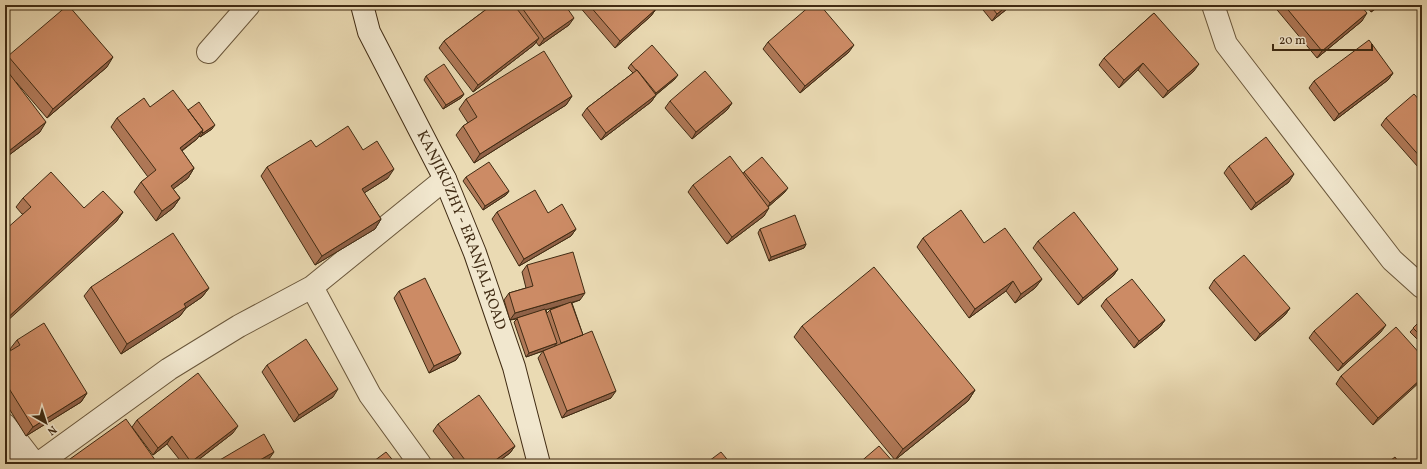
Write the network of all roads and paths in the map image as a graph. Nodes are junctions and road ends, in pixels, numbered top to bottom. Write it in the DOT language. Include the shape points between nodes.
graph roads {
  1 [pos="248,5"];
  2 [pos="362,5"];
  3 [pos="1213,5"];
  4 [pos="208,52"];
  5 [pos="445,179"];
  6 [pos="312,287"];
  7 [pos="1422,287"];
  8 [pos="5,425"];
  9 [pos="25,459"];
  10 [pos="420,464"];
  11 [pos="539,464"];
  1 -- 4 [label="street"];
  2 -- 5 [label="street, KANJIKUZHY - ERANJAL ROAD" via="369,32"];
  3 -- 7 [label="street" via="1226,44 1392,260"];
  5 -- 6 [label="street"];
  5 -- 11 [label="street, KANJIKUZHY - ERANJAL ROAD" via="476,253 514,367"];
  6 -- 9 [label="street" via="239,326"];
  6 -- 10 [label="street" via="370,396"];
  8 -- 9 [label="street"];
}
